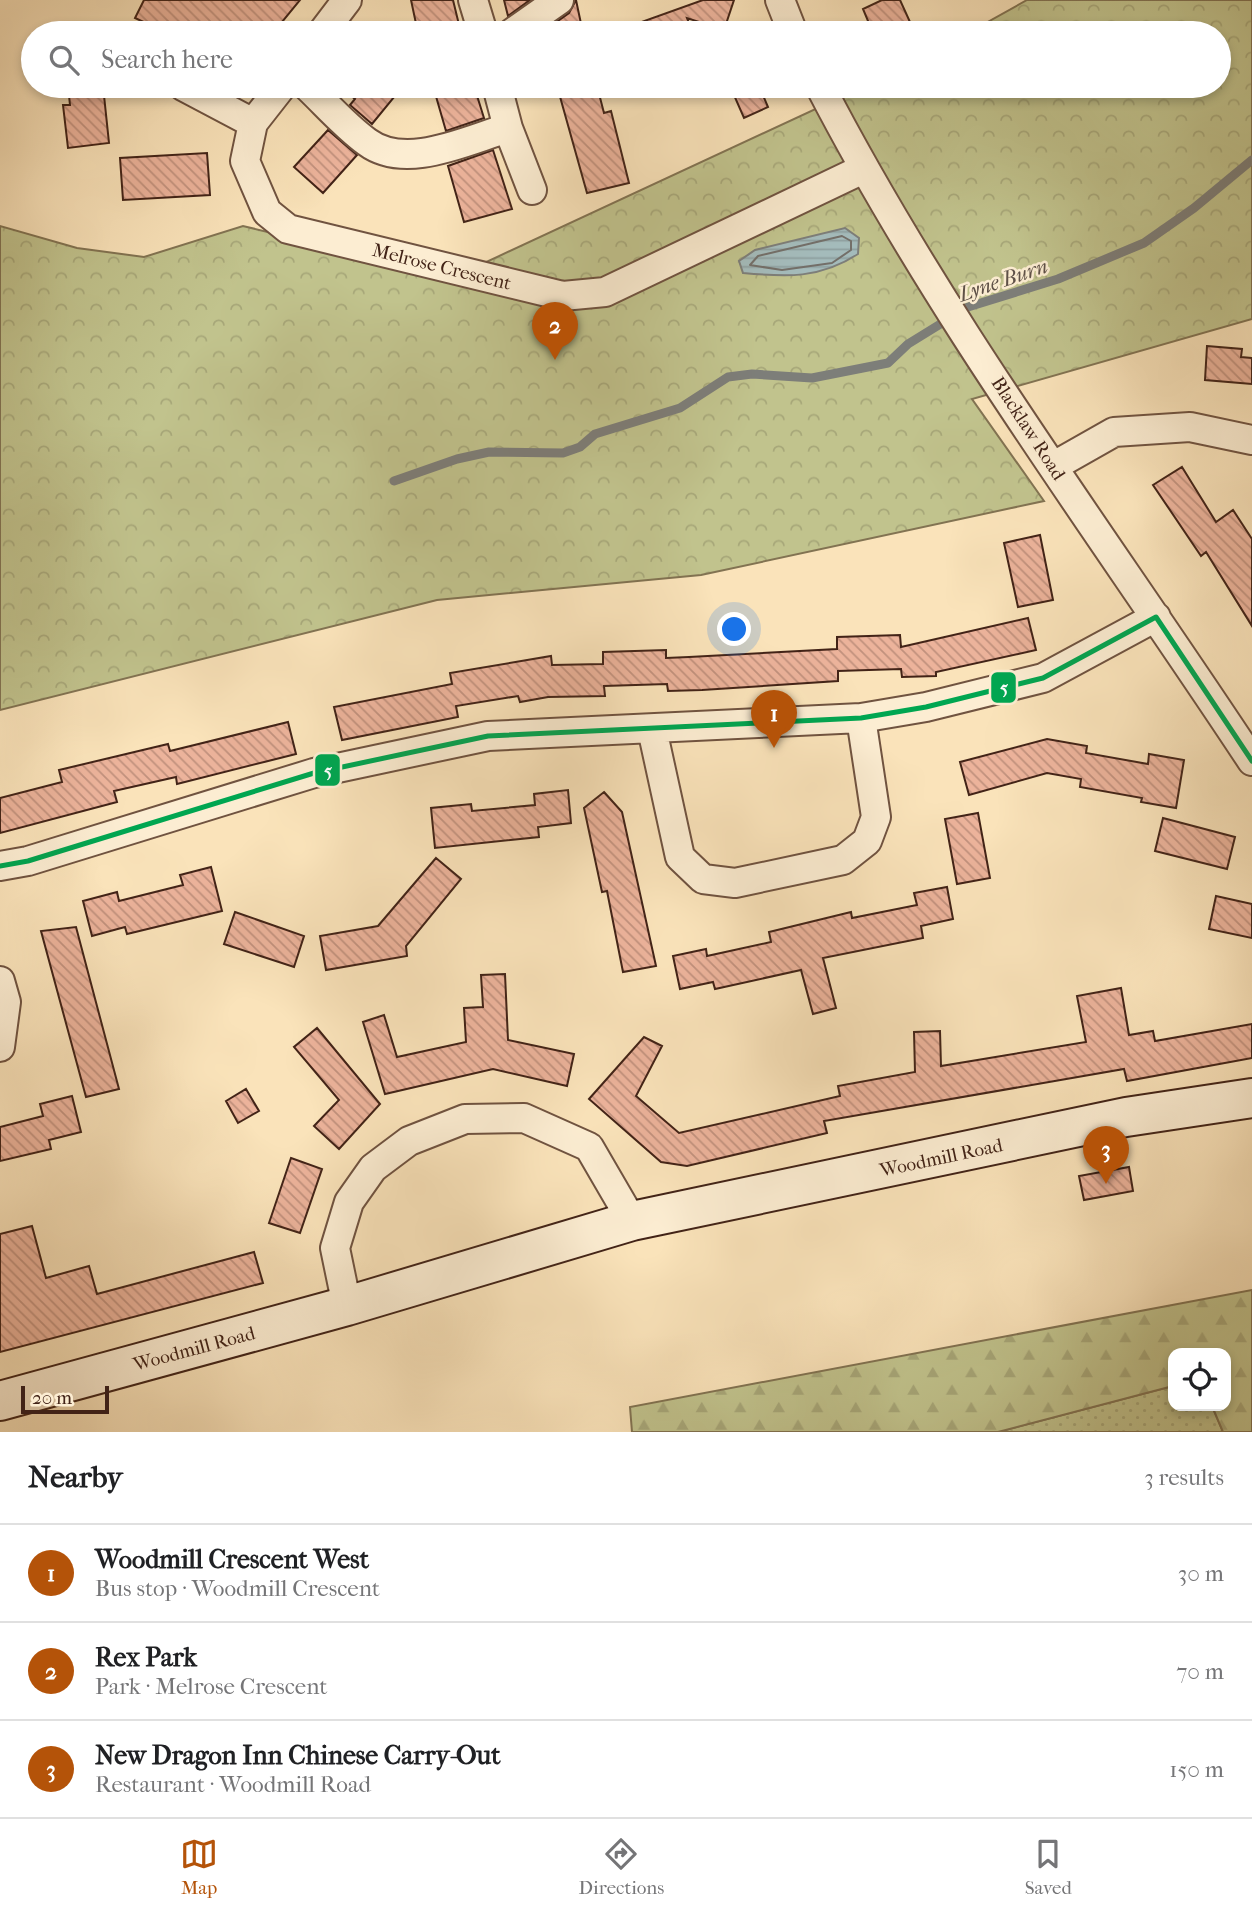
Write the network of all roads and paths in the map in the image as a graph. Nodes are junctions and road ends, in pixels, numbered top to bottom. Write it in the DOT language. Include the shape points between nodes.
graph roads {
  1 [pos="347,0"];
  2 [pos="473,0"];
  3 [pos="559,0"];
  4 [pos="780,0"];
  5 [pos="331,21"];
  6 [pos="479,21"];
  7 [pos="529,21"];
  8 [pos="788,21"];
  9 [pos="206,98"];
  10 [pos="273,98"];
  11 [pos="320,98"];
  12 [pos="500,98"];
  13 [pos="826,98"];
  14 [pos="253,123"];
  15 [pos="508,128"];
  16 [pos="863,169"];
  17 [pos="532,190"];
  18 [pos="1252,440"];
  19 [pos="1054,466"];
  20 [pos="1156,617"];
  21 [pos="861,718"];
  22 [pos="652,729"];
  23 [pos="1252,761"];
  24 [pos="0,866"];
  25 [pos="0,981"];
  26 [pos="0,1047"];
  27 [pos="1252,1098"];
  28 [pos="632,1221"];
  29 [pos="347,1306"];
  30 [pos="0,1401"];
  1 -- 5 [label="street"];
  2 -- 6 [label="street"];
  3 -- 7 [label="street"];
  4 -- 8 [label="street"];
  9 -- 14 [label="street"];
  10 -- 14 [label="street, Melrose Crescent"];
  11 -- 15 [label="street" via="368,143 393,154 417,154"];
  12 -- 15 [label="street"];
  13 -- 16 [label="street, Blacklaw Road"];
  14 -- 16 [label="street, Melrose Crescent" via="245,161 267,212 288,229 563,296 605,292"];
  15 -- 17 [label="street"];
  16 -- 19 [label="street, Blacklaw Road"];
  18 -- 19 [label="street" via="1190,427 1114,432"];
  19 -- 20 [label="street, Blacklaw Road"];
  20 -- 21 [label="street" via="1043,678"];
  20 -- 23 [label="street, Blacklaw Road"];
  21 -- 22 [label="street"];
  21 -- 22 [label="street" via="876,817 867,841 843,860 735,883 703,879 680,857"];
  22 -- 24 [label="street" via="488,736 314,773"];
  25 -- 26 [label="street" via="6,1002"];
  27 -- 28 [label="street, Woodmill Road" via="1126,1117"];
  28 -- 29 [label="street, Woodmill Road"];
  28 -- 29 [label="street" via="589,1147 524,1118 465,1119 400,1148 373,1168 349,1202 335,1248"];
  29 -- 30 [label="street, Woodmill Road"];
}
